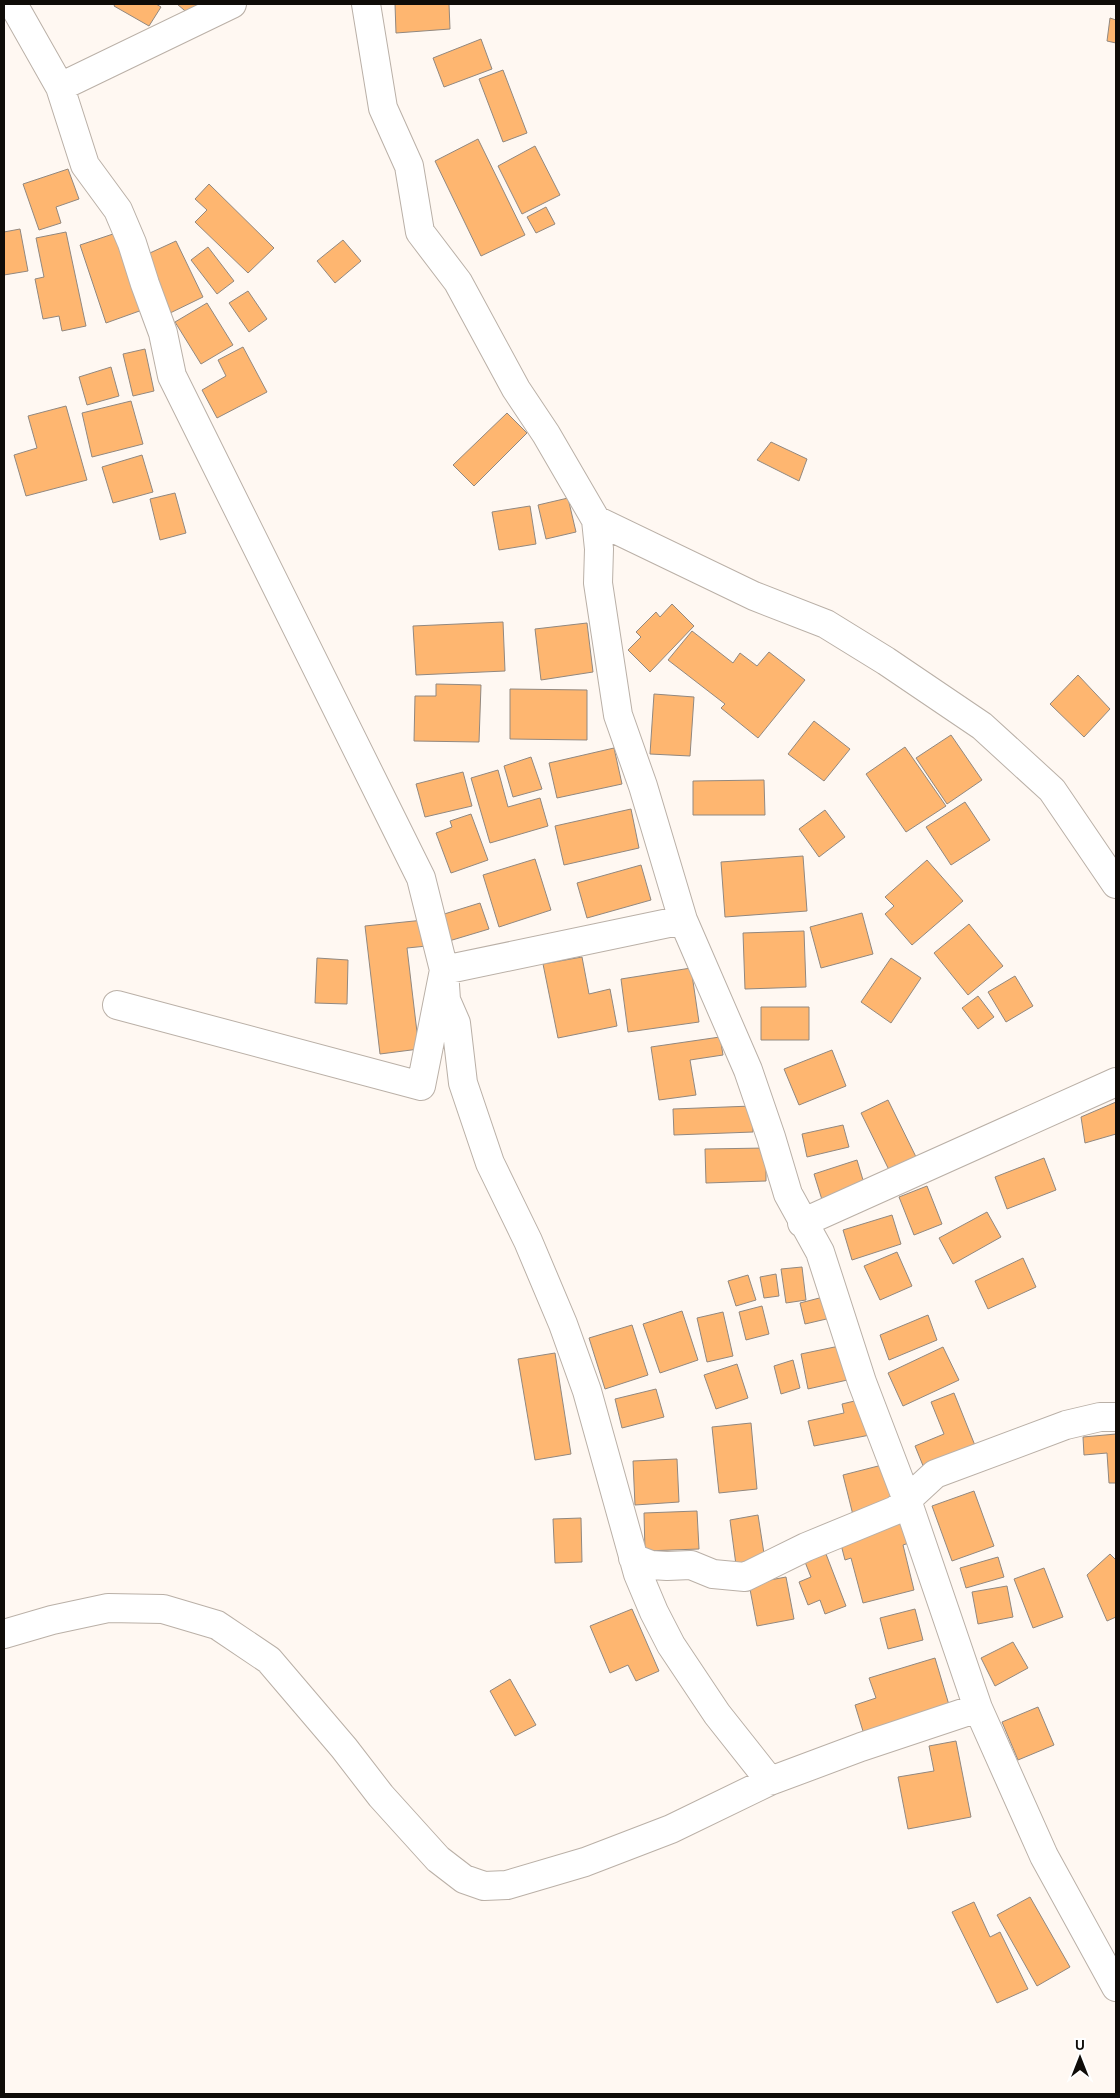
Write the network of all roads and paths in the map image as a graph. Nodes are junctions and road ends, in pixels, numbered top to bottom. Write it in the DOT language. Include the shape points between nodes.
graph roads {
  1 [pos="13,4"];
  2 [pos="232,4"];
  3 [pos="366,4"];
  4 [pos="60,87"];
  5 [pos="596,520"];
  6 [pos="1116,884"];
  7 [pos="683,920"];
  8 [pos="444,970"];
  9 [pos="117,1005"];
  10 [pos="1116,1082"];
  11 [pos="802,1223"];
  12 [pos="1116,1417"];
  13 [pos="907,1500"];
  14 [pos="633,1558"];
  15 [pos="4,1634"];
  16 [pos="978,1708"];
  17 [pos="770,1781"];
  18 [pos="1116,1987"];
  1 -- 4 [label="street"];
  2 -- 4 [label="street"];
  3 -- 5 [label="street" via="383,108 409,166 420,232 458,282 516,389"];
  4 -- 8 [label="street" via="85,165 118,210 132,242 163,333 172,376 421,878"];
  5 -- 6 [label="street" via="754,596 826,624 982,726 1052,790"];
  5 -- 7 [label="street" via="598,583 618,715"];
  7 -- 8 [label="street"];
  7 -- 11 [label="street" via="748,1070 788,1194"];
  8 -- 9 [label="street" via="421,1086"];
  8 -- 14 [label="street" via="446,1000 456,1023 463,1083 490,1163 528,1241 587,1391"];
  10 -- 11 [label="street"];
  11 -- 13 [label="street" via="820,1252 862,1382"];
  12 -- 13 [label="street" via="1100,1417 1066,1425 935,1474"];
  13 -- 14 [label="street" via="896,1510 806,1547 745,1577 713,1574 691,1564 666,1566"];
  13 -- 16 [label="street"];
  14 -- 17 [label="street" via="671,1645 717,1714"];
  15 -- 17 [label="street" via="108,1608 163,1609 217,1624 269,1660 381,1796 438,1859 464,1878 484,1886 507,1885 585,1862 671,1829"];
  16 -- 17 [label="street"];
  16 -- 18 [label="street" via="1044,1856"];
}
